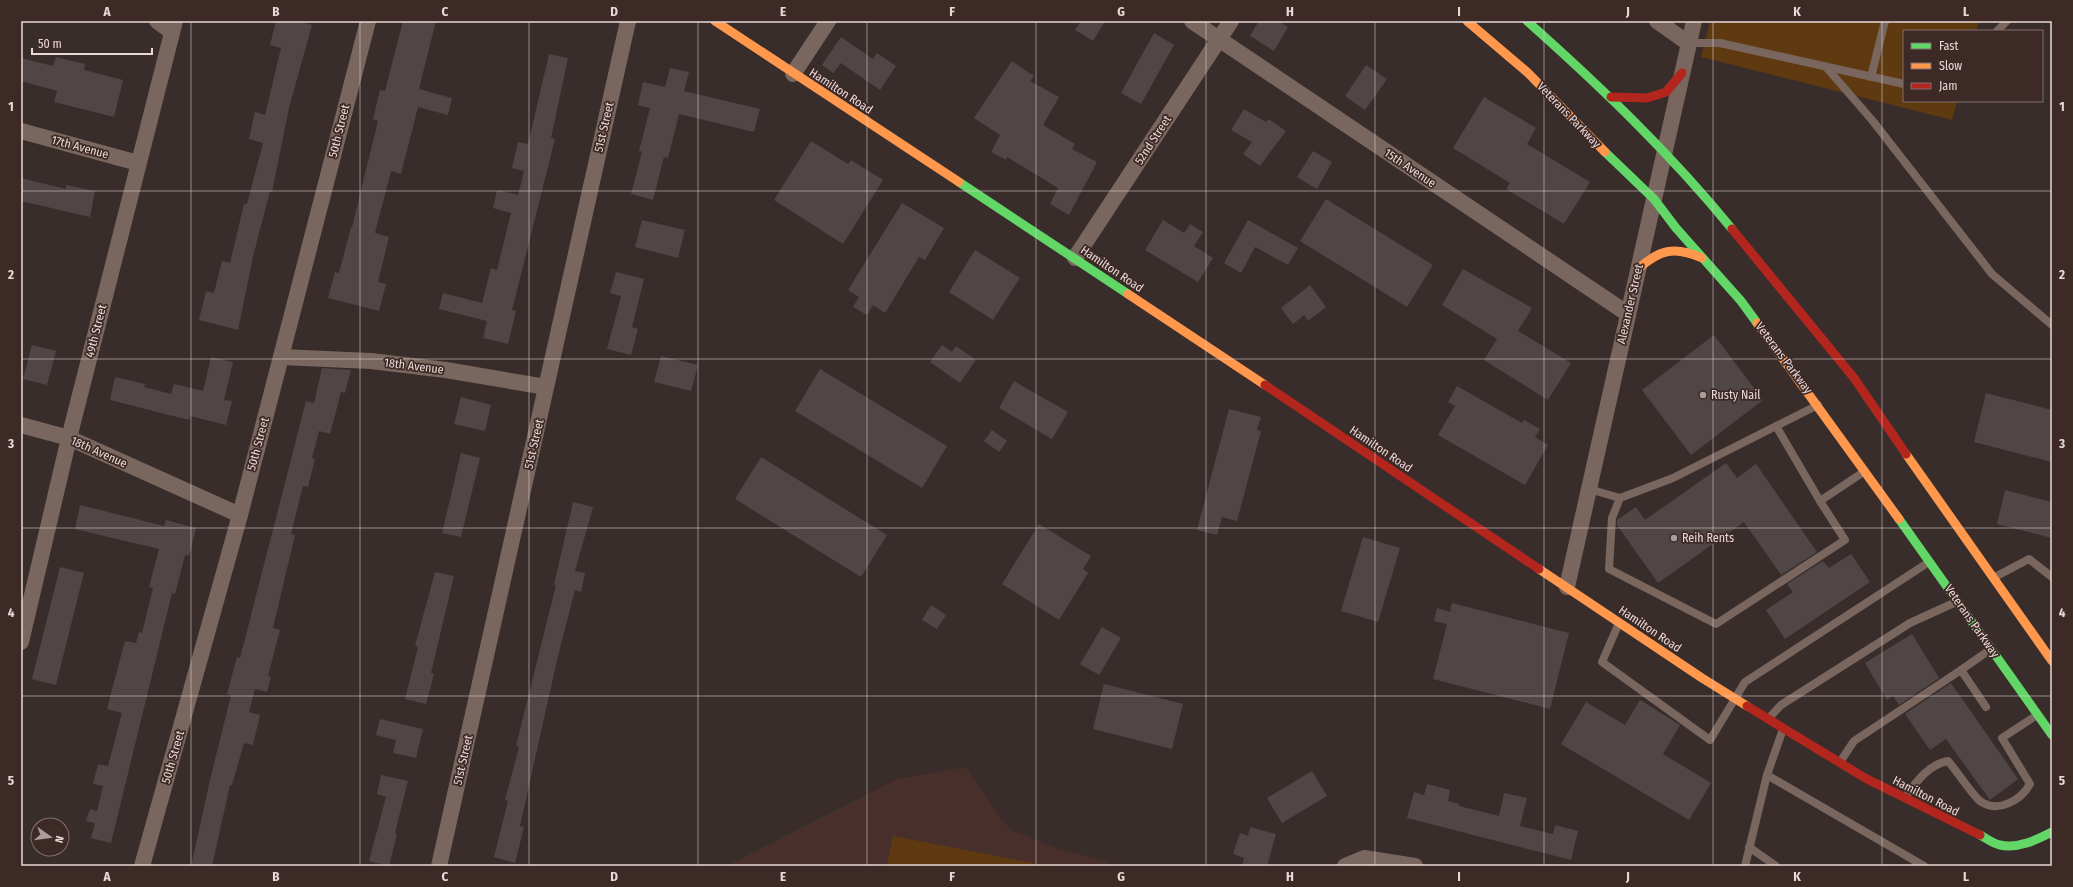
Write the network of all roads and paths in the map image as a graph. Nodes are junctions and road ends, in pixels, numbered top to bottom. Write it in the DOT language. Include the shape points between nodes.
graph roads {
  1 [pos="157,21"];
  2 [pos="368,21"];
  3 [pos="628,21"];
  4 [pos="715,21"];
  5 [pos="828,21"];
  6 [pos="1192,21"];
  7 [pos="1231,21"];
  8 [pos="1467,21"];
  9 [pos="1527,21"];
  10 [pos="1657,21"];
  11 [pos="1694,21"];
  12 [pos="1885,21"];
  13 [pos="2006,21"];
  14 [pos="174,26"];
  15 [pos="1998,30"];
  16 [pos="1219,39"];
  17 [pos="1688,42"];
  18 [pos="1826,67"];
  19 [pos="1682,73"];
  20 [pos="793,74"];
  21 [pos="1871,77"];
  22 [pos="1903,84"];
  23 [pos="1611,97"];
  24 [pos="21,131"];
  25 [pos="1664,151"];
  26 [pos="138,163"];
  27 [pos="1654,199"];
  28 [pos="1074,258"];
  29 [pos="1702,258"];
  30 [pos="1638,268"];
  31 [pos="1628,314"];
  32 [pos="2052,326"];
  33 [pos="281,357"];
  34 [pos="546,387"];
  35 [pos="1818,405"];
  36 [pos="21,424"];
  37 [pos="1776,426"];
  38 [pos="69,438"];
  39 [pos="1865,470"];
  40 [pos="1589,489"];
  41 [pos="1620,498"];
  42 [pos="1820,501"];
  43 [pos="240,515"];
  44 [pos="1930,561"];
  45 [pos="2052,577"];
  46 [pos="1992,578"];
  47 [pos="1567,587"];
  48 [pos="1959,601"];
  49 [pos="1619,623"];
  50 [pos="21,642"];
  51 [pos="1992,648"];
  52 [pos="2052,661"];
  53 [pos="1961,670"];
  54 [pos="1735,699"];
  55 [pos="1986,707"];
  56 [pos="2038,714"];
  57 [pos="1768,719"];
  58 [pos="1783,728"];
  59 [pos="2052,735"];
  60 [pos="1840,762"];
  61 [pos="1767,775"];
  62 [pos="1904,798"];
  63 [pos="2052,832"];
  64 [pos="1749,847"];
  65 [pos="142,866"];
  66 [pos="439,866"];
  67 [pos="1345,866"];
  68 [pos="1415,866"];
  69 [pos="1745,866"];
  70 [pos="1776,866"];
  71 [pos="1924,866"];
  1 -- 14 [label="street"];
  2 -- 33 [label="street, 50th Street"];
  3 -- 34 [label="street, 51st Street"];
  4 -- 20 [label="main road, Hamilton Road"];
  5 -- 20 [label="street"];
  6 -- 16 [label="street, 15th Avenue"];
  7 -- 16 [label="street, 52nd Street"];
  8 -- 27 [label="main road, Veterans Parkway" via="1527,72 1586,134"];
  9 -- 23 [label="main road"];
  10 -- 17 [label="street"];
  11 -- 17 [label="street, Alexander Street"];
  12 -- 21 [label="lane"];
  13 -- 15 [label="lane"];
  14 -- 26 [label="street, 49th Street"];
  16 -- 28 [label="street, 52nd Street"];
  16 -- 31 [label="street, 15th Avenue"];
  17 -- 18 [label="lane" via="1720,43"];
  17 -- 19 [label="street, Alexander Street"];
  18 -- 21 [label="lane"];
  18 -- 32 [label="lane" via="1872,120 1992,274"];
  19 -- 23 [label="main road" via="1666,92 1647,98"];
  19 -- 25 [label="street, Alexander Street"];
  20 -- 28 [label="main road, Hamilton Road"];
  21 -- 22 [label="lane"];
  23 -- 25 [label="main road"];
  24 -- 26 [label="street, 17th Avenue"];
  25 -- 27 [label="street, Alexander Street"];
  25 -- 46 [label="main road" via="1700,189 1854,378"];
  26 -- 38 [label="street, 49th Street"];
  27 -- 29 [label="main road, Veterans Parkway"];
  27 -- 30 [label="street, Alexander Street"];
  28 -- 47 [label="main road, Hamilton Road"];
  29 -- 30 [label="main road" via="1686,250 1666,251 1651,256"];
  29 -- 35 [label="main road, Veterans Parkway" via="1759,324"];
  30 -- 31 [label="street, Alexander Street"];
  31 -- 40 [label="street, Alexander Street"];
  33 -- 34 [label="street, 18th Avenue" via="372,361 446,370"];
  33 -- 43 [label="street, 50th Street"];
  34 -- 66 [label="street, 51st Street"];
  35 -- 37 [label="lane"];
  35 -- 39 [label="main road, Veterans Parkway"];
  36 -- 38 [label="street, 18th Avenue"];
  37 -- 41 [label="lane" via="1673,478"];
  37 -- 42 [label="lane"];
  38 -- 43 [label="street, 18th Avenue"];
  38 -- 50 [label="street, 49th Street"];
  39 -- 42 [label="lane"];
  39 -- 44 [label="main road, Veterans Parkway"];
  40 -- 41 [label="lane"];
  40 -- 47 [label="street, Alexander Street"];
  41 -- 42 [label="lane" via="1612,518 1609,569 1716,624 1845,540"];
  43 -- 65 [label="street, 50th Street"];
  44 -- 48 [label="main road, Veterans Parkway"];
  44 -- 54 [label="lane" via="1745,682"];
  45 -- 46 [label="lane" via="2029,559"];
  46 -- 52 [label="main road"];
  47 -- 49 [label="main road, Hamilton Road"];
  48 -- 51 [label="main road, Veterans Parkway"];
  48 -- 57 [label="lane" via="1910,623 1781,705"];
  49 -- 54 [label="main road, Hamilton Road"];
  49 -- 54 [label="lane" via="1602,662 1710,740"];
  51 -- 53 [label="lane"];
  51 -- 56 [label="main road, Veterans Parkway"];
  53 -- 55 [label="lane"];
  53 -- 60 [label="lane" via="1854,740"];
  54 -- 57 [label="main road, Hamilton Road"];
  56 -- 59 [label="main road, Veterans Parkway"];
  56 -- 62 [label="lane" via="2002,738 2030,784 2016,800 2004,805 1991,806 1980,801 1948,761 1937,763 1920,777"];
  57 -- 58 [label="main road, Hamilton Road"];
  58 -- 60 [label="main road, Hamilton Road"];
  58 -- 61 [label="lane"];
  60 -- 62 [label="main road, Hamilton Road"];
  61 -- 64 [label="lane"];
  61 -- 71 [label="lane"];
  62 -- 63 [label="main road, Hamilton Road" via="1999,845 2018,846 2038,840"];
  64 -- 69 [label="lane"];
  64 -- 70 [label="lane"];
  67 -- 68 [label="street" via="1364,858"];
}
